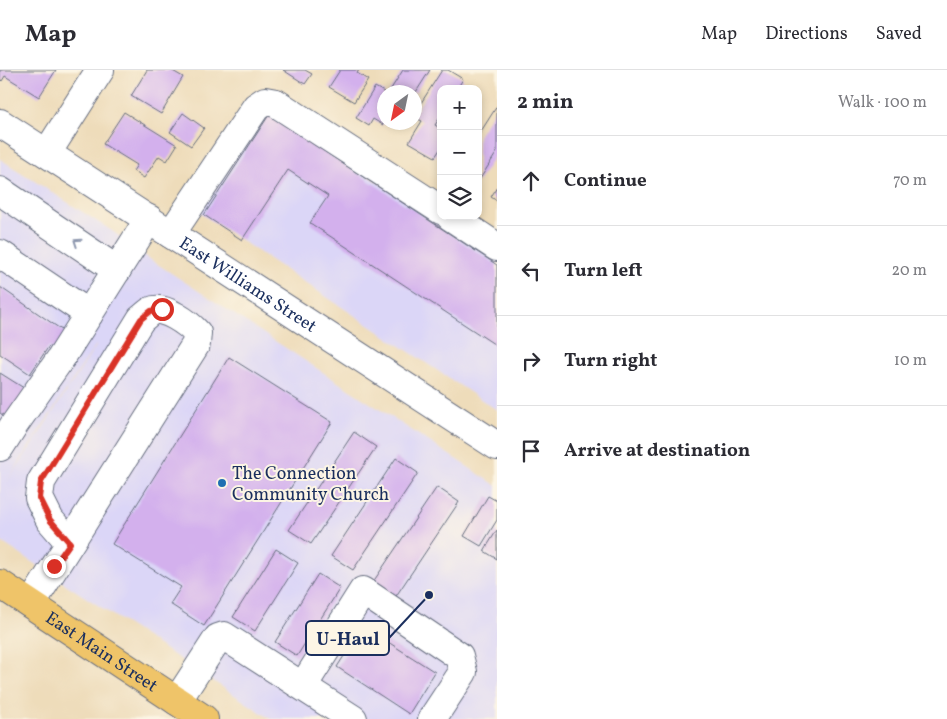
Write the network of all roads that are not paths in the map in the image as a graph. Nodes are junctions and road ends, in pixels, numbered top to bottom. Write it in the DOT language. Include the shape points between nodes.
graph roads {
  1 [pos="100,70"];
  2 [pos="0,123"];
  3 [pos="46,153"];
  4 [pos="0,191"];
  5 [pos="437,207"];
  6 [pos="456,220"];
  7 [pos="160,227"];
  8 [pos="497,247"];
  9 [pos="0,254"];
  10 [pos="117,270"];
  11 [pos="89,314"];
  12 [pos="497,446"];
  13 [pos="0,447"];
  14 [pos="70,543"];
  15 [pos="0,584"];
  16 [pos="31,604"];
  17 [pos="303,686"];
  18 [pos="177,701"];
  19 [pos="204,719"];
  20 [pos="354,719"];
  21 [pos="432,719"];
  1 -- 3 [label="street"];
  2 -- 3 [label="street, East Williams Street"];
  3 -- 7 [label="street, East Williams Street"];
  10 -- 4 [label="street, one-way"];
  5 -- 7 [label="street" via="276,103 265,101 256,107"];
  6 -- 8 [label="street"];
  7 -- 10 [label="street"];
  7 -- 12 [label="street, East Williams Street"];
  9 -- 11 [label="street"];
  10 -- 11 [label="street"];
  11 -- 13 [label="street"];
  14 -- 14 [label="street" via="196,344 197,333 190,325 162,309 151,311 141,319 41,482 39,498 50,520"];
  14 -- 16 [label="street"];
  15 -- 16 [label="main road, East Main Street"];
  16 -- 18 [label="main road, East Main Street"];
  17 -- 18 [label="street" via="224,636 218,638"];
  17 -- 20 [label="street"];
  17 -- 21 [label="street" via="363,591 459,656 463,672"];
  18 -- 19 [label="main road, East Main Street"];
}
